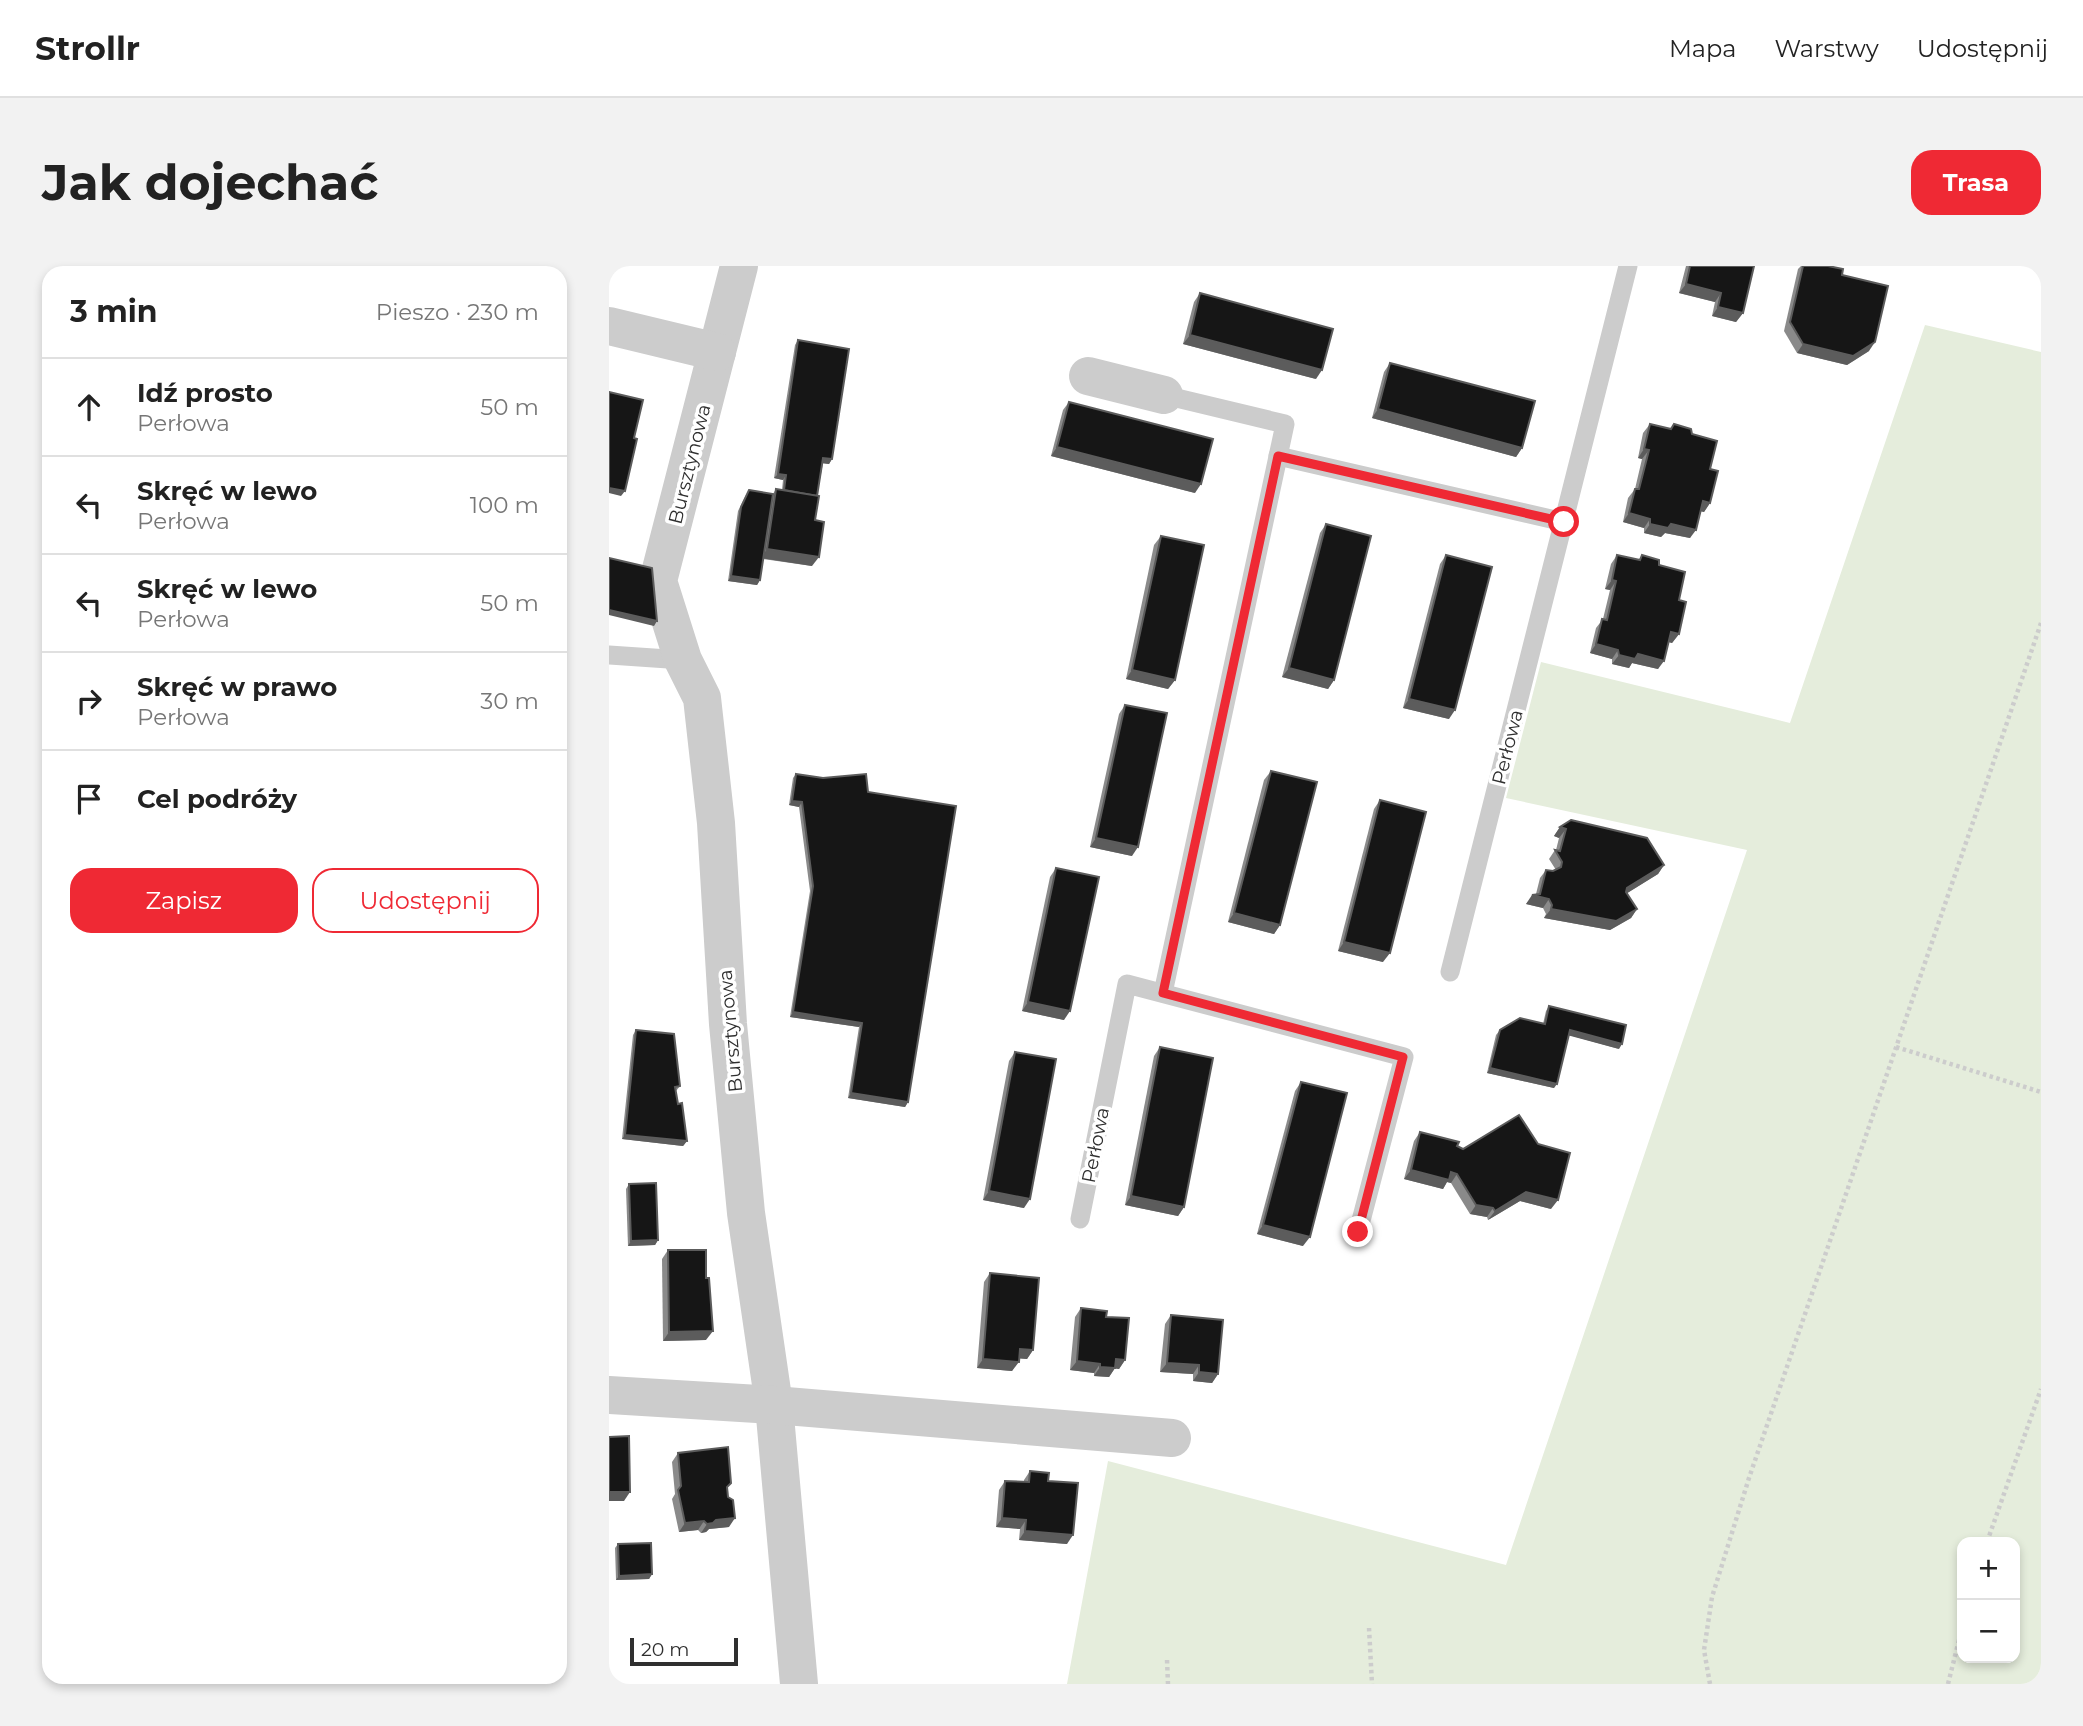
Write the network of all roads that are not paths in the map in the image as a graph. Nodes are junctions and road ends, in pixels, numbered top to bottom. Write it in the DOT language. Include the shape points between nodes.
graph roads {
  1 [pos="739,266"];
  2 [pos="1628,266"];
  3 [pos="609,326"];
  4 [pos="717,352"];
  5 [pos="1088,376"];
  6 [pos="1164,395"];
  7 [pos="1278,456"];
  8 [pos="1564,522"];
  9 [pos="609,655"];
  10 [pos="683,660"];
  11 [pos="1451,972"];
  12 [pos="1163,993"];
  13 [pos="1080,1219"];
  14 [pos="1358,1232"];
  15 [pos="609,1395"];
  16 [pos="774,1405"];
  17 [pos="1172,1438"];
  18 [pos="799,1684"];
  1 -- 4 [label="street, Bursztynowa"];
  2 -- 8 [label="lane, Perłowa"];
  3 -- 4 [label="street"];
  4 -- 10 [label="street, Bursztynowa" via="658,581"];
  5 -- 6 [label="street"];
  6 -- 7 [label="lane" via="1285,424"];
  7 -- 8 [label="lane"];
  7 -- 12 [label="lane"];
  8 -- 11 [label="lane, Perłowa"];
  9 -- 10 [label="lane"];
  10 -- 16 [label="street, Bursztynowa" via="702,698 746,1213"];
  12 -- 13 [label="lane, Perłowa" via="1127,984"];
  12 -- 14 [label="lane, Perłowa" via="1403,1057"];
  15 -- 16 [label="street"];
  16 -- 17 [label="street"];
  16 -- 18 [label="street, Bursztynowa"];
}
